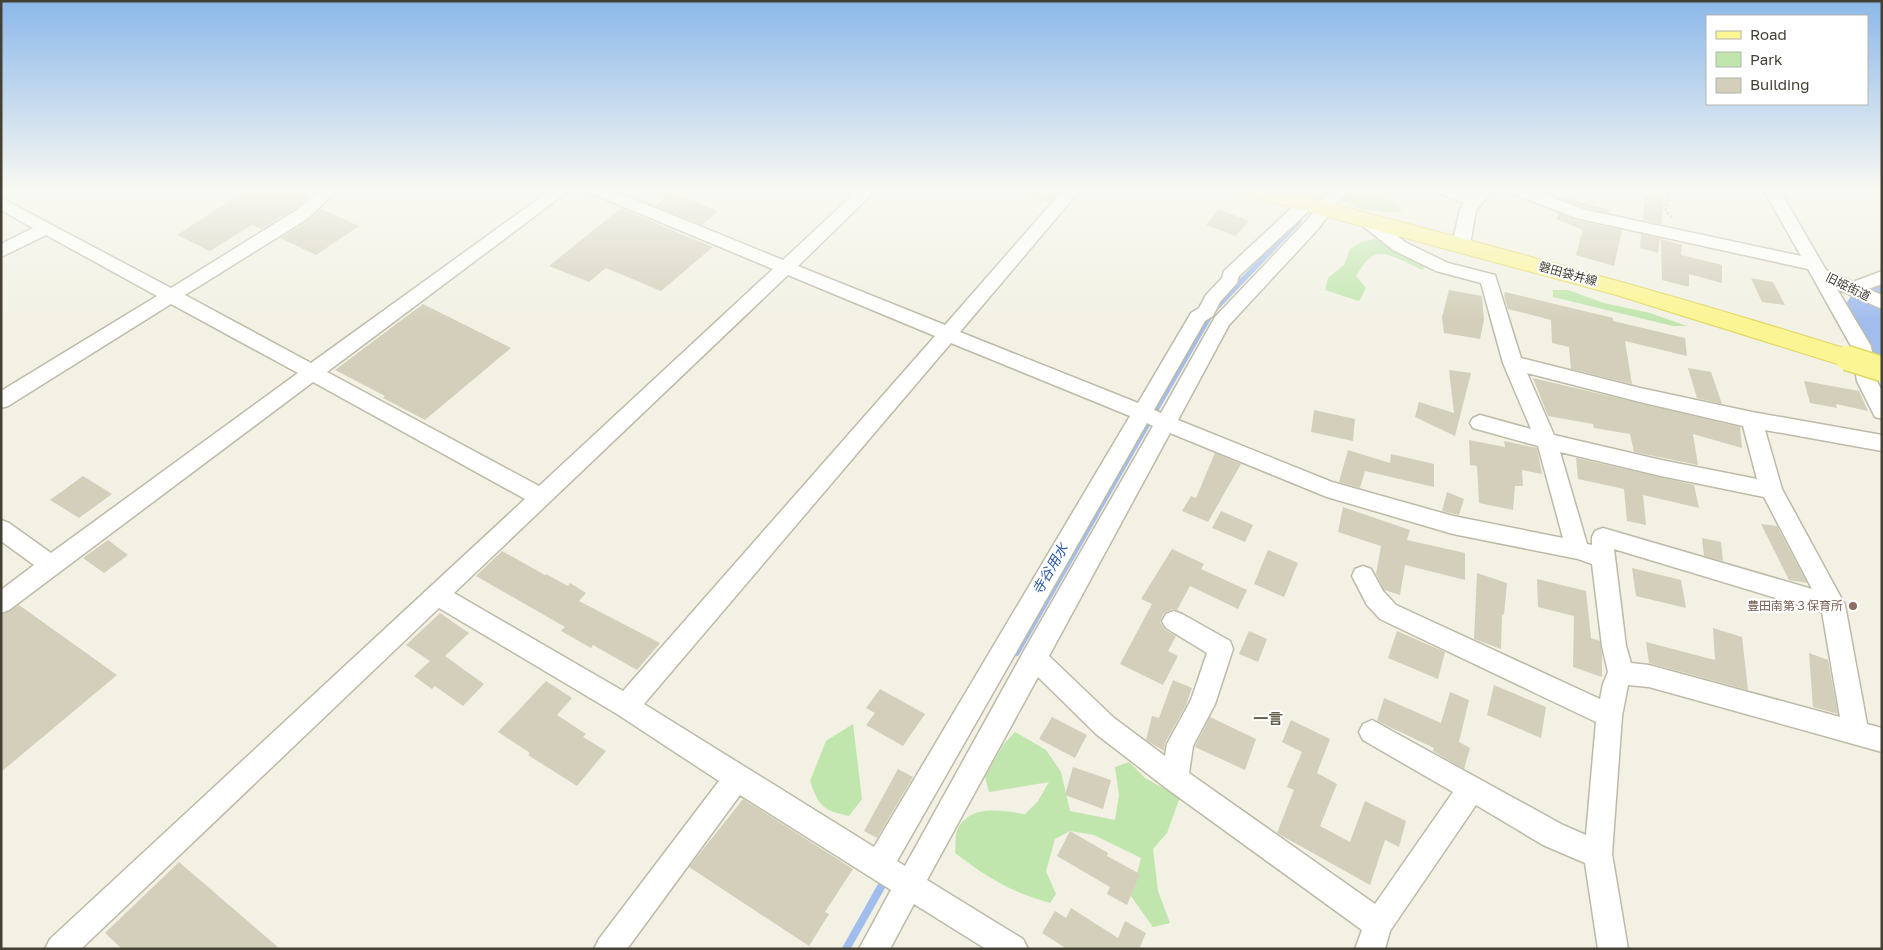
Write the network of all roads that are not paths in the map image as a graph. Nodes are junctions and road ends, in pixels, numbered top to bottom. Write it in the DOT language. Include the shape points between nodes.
graph roads {
  1 [pos="36,233"];
  2 [pos="56,233"];
  3 [pos="271,233"];
  4 [pos="502,233"];
  5 [pos="703,233"];
  6 [pos="820,233"];
  7 [pos="1035,233"];
  8 [pos="1282,233"];
  9 [pos="1294,233"];
  10 [pos="1383,233"];
  11 [pos="1418,233"];
  12 [pos="1463,233"];
  13 [pos="1668,233"];
  14 [pos="1797,233"];
  15 [pos="1461,245"];
  16 [pos="1,251"];
  17 [pos="784,266"];
  18 [pos="1818,270"];
  19 [pos="1882,277"];
  20 [pos="1851,289"];
  21 [pos="172,295"];
  22 [pos="1882,303"];
  23 [pos="949,334"];
  24 [pos="1514,362"];
  25 [pos="1882,369"];
  26 [pos="312,372"];
  27 [pos="1,401"];
  28 [pos="1882,412"];
  29 [pos="1142,413"];
  30 [pos="1752,420"];
  31 [pos="1166,423"];
  32 [pos="1480,423"];
  33 [pos="1547,442"];
  34 [pos="1882,443"];
  35 [pos="1772,490"];
  36 [pos="541,497"];
  37 [pos="1,529"];
  38 [pos="1578,550"];
  39 [pos="1602,558"];
  40 [pos="52,566"];
  41 [pos="1362,576"];
  42 [pos="436,595"];
  43 [pos="1,603"];
  44 [pos="1833,605"];
  45 [pos="1174,620"];
  46 [pos="1034,657"];
  47 [pos="1621,672"];
  48 [pos="626,706"];
  49 [pos="1608,716"];
  50 [pos="1372,732"];
  51 [pos="1856,734"];
  52 [pos="1882,740"];
  53 [pos="737,778"];
  54 [pos="1175,779"];
  55 [pos="1472,788"];
  56 [pos="1598,854"];
  57 [pos="879,865"];
  58 [pos="910,884"];
  59 [pos="1374,936"];
  60 [pos="60,949"];
  61 [pos="609,949"];
  62 [pos="874,949"];
  63 [pos="1013,949"];
  64 [pos="1612,949"];
  1 -- 16 [label="street"];
  2 -- 21 [label="street"];
  3 -- 21 [label="street"];
  4 -- 26 [label="street"];
  5 -- 17 [label="street"];
  6 -- 17 [label="street"];
  7 -- 23 [label="street"];
  8 -- 29 [label="street" via="1230,276 1231,279 1212,299"];
  9 -- 31 [label="street" via="1222,321"];
  10 -- 24 [label="street" via="1399,246 1442,267 1489,280"];
  11 -- 15 [label="main road, 磐田袋井線"];
  12 -- 15 [label="street"];
  13 -- 18 [label="street"];
  14 -- 18 [label="street, 旧姫街道"];
  15 -- 25 [label="main road, 磐田袋井線, bridge" via="1614,286"];
  17 -- 23 [label="street"];
  17 -- 36 [label="street"];
  18 -- 20 [label="street, 旧姫街道"];
  18 -- 28 [label="street" via="1861,346 1867,381"];
  19 -- 20 [label="street"];
  20 -- 22 [label="street, 旧姫街道"];
  21 -- 26 [label="street"];
  21 -- 27 [label="street"];
  23 -- 29 [label="street"];
  23 -- 48 [label="street"];
  24 -- 30 [label="street"];
  24 -- 33 [label="street"];
  26 -- 36 [label="street"];
  26 -- 40 [label="street"];
  29 -- 31 [label="street"];
  29 -- 57 [label="street"];
  30 -- 34 [label="street"];
  30 -- 35 [label="street"];
  31 -- 38 [label="street" via="1327,489 1454,524"];
  31 -- 46 [label="street"];
  32 -- 33 [label="street"];
  33 -- 35 [label="street" via="1675,473"];
  33 -- 38 [label="street"];
  35 -- 44 [label="street"];
  36 -- 42 [label="street"];
  37 -- 40 [label="street"];
  38 -- 39 [label="street"];
  39 -- 44 [label="street" via="1603,537"];
  39 -- 47 [label="street" via="1614,646"];
  40 -- 43 [label="street"];
  41 -- 49 [label="street" via="1388,612"];
  42 -- 48 [label="street"];
  42 -- 60 [label="street"];
  44 -- 51 [label="street"];
  45 -- 54 [label="street" via="1221,649 1202,704 1180,744"];
  46 -- 54 [label="street" via="1105,726"];
  46 -- 58 [label="street"];
  47 -- 49 [label="street"];
  47 -- 51 [label="street" via="1649,676"];
  48 -- 53 [label="street"];
  49 -- 56 [label="street"];
  50 -- 55 [label="street"];
  51 -- 52 [label="street"];
  53 -- 57 [label="street"];
  53 -- 61 [label="street"];
  54 -- 59 [label="street"];
  55 -- 56 [label="street" via="1554,834"];
  55 -- 59 [label="street"];
  56 -- 64 [label="street"];
  57 -- 58 [label="street"];
  58 -- 62 [label="street"];
  58 -- 63 [label="street"];
}
